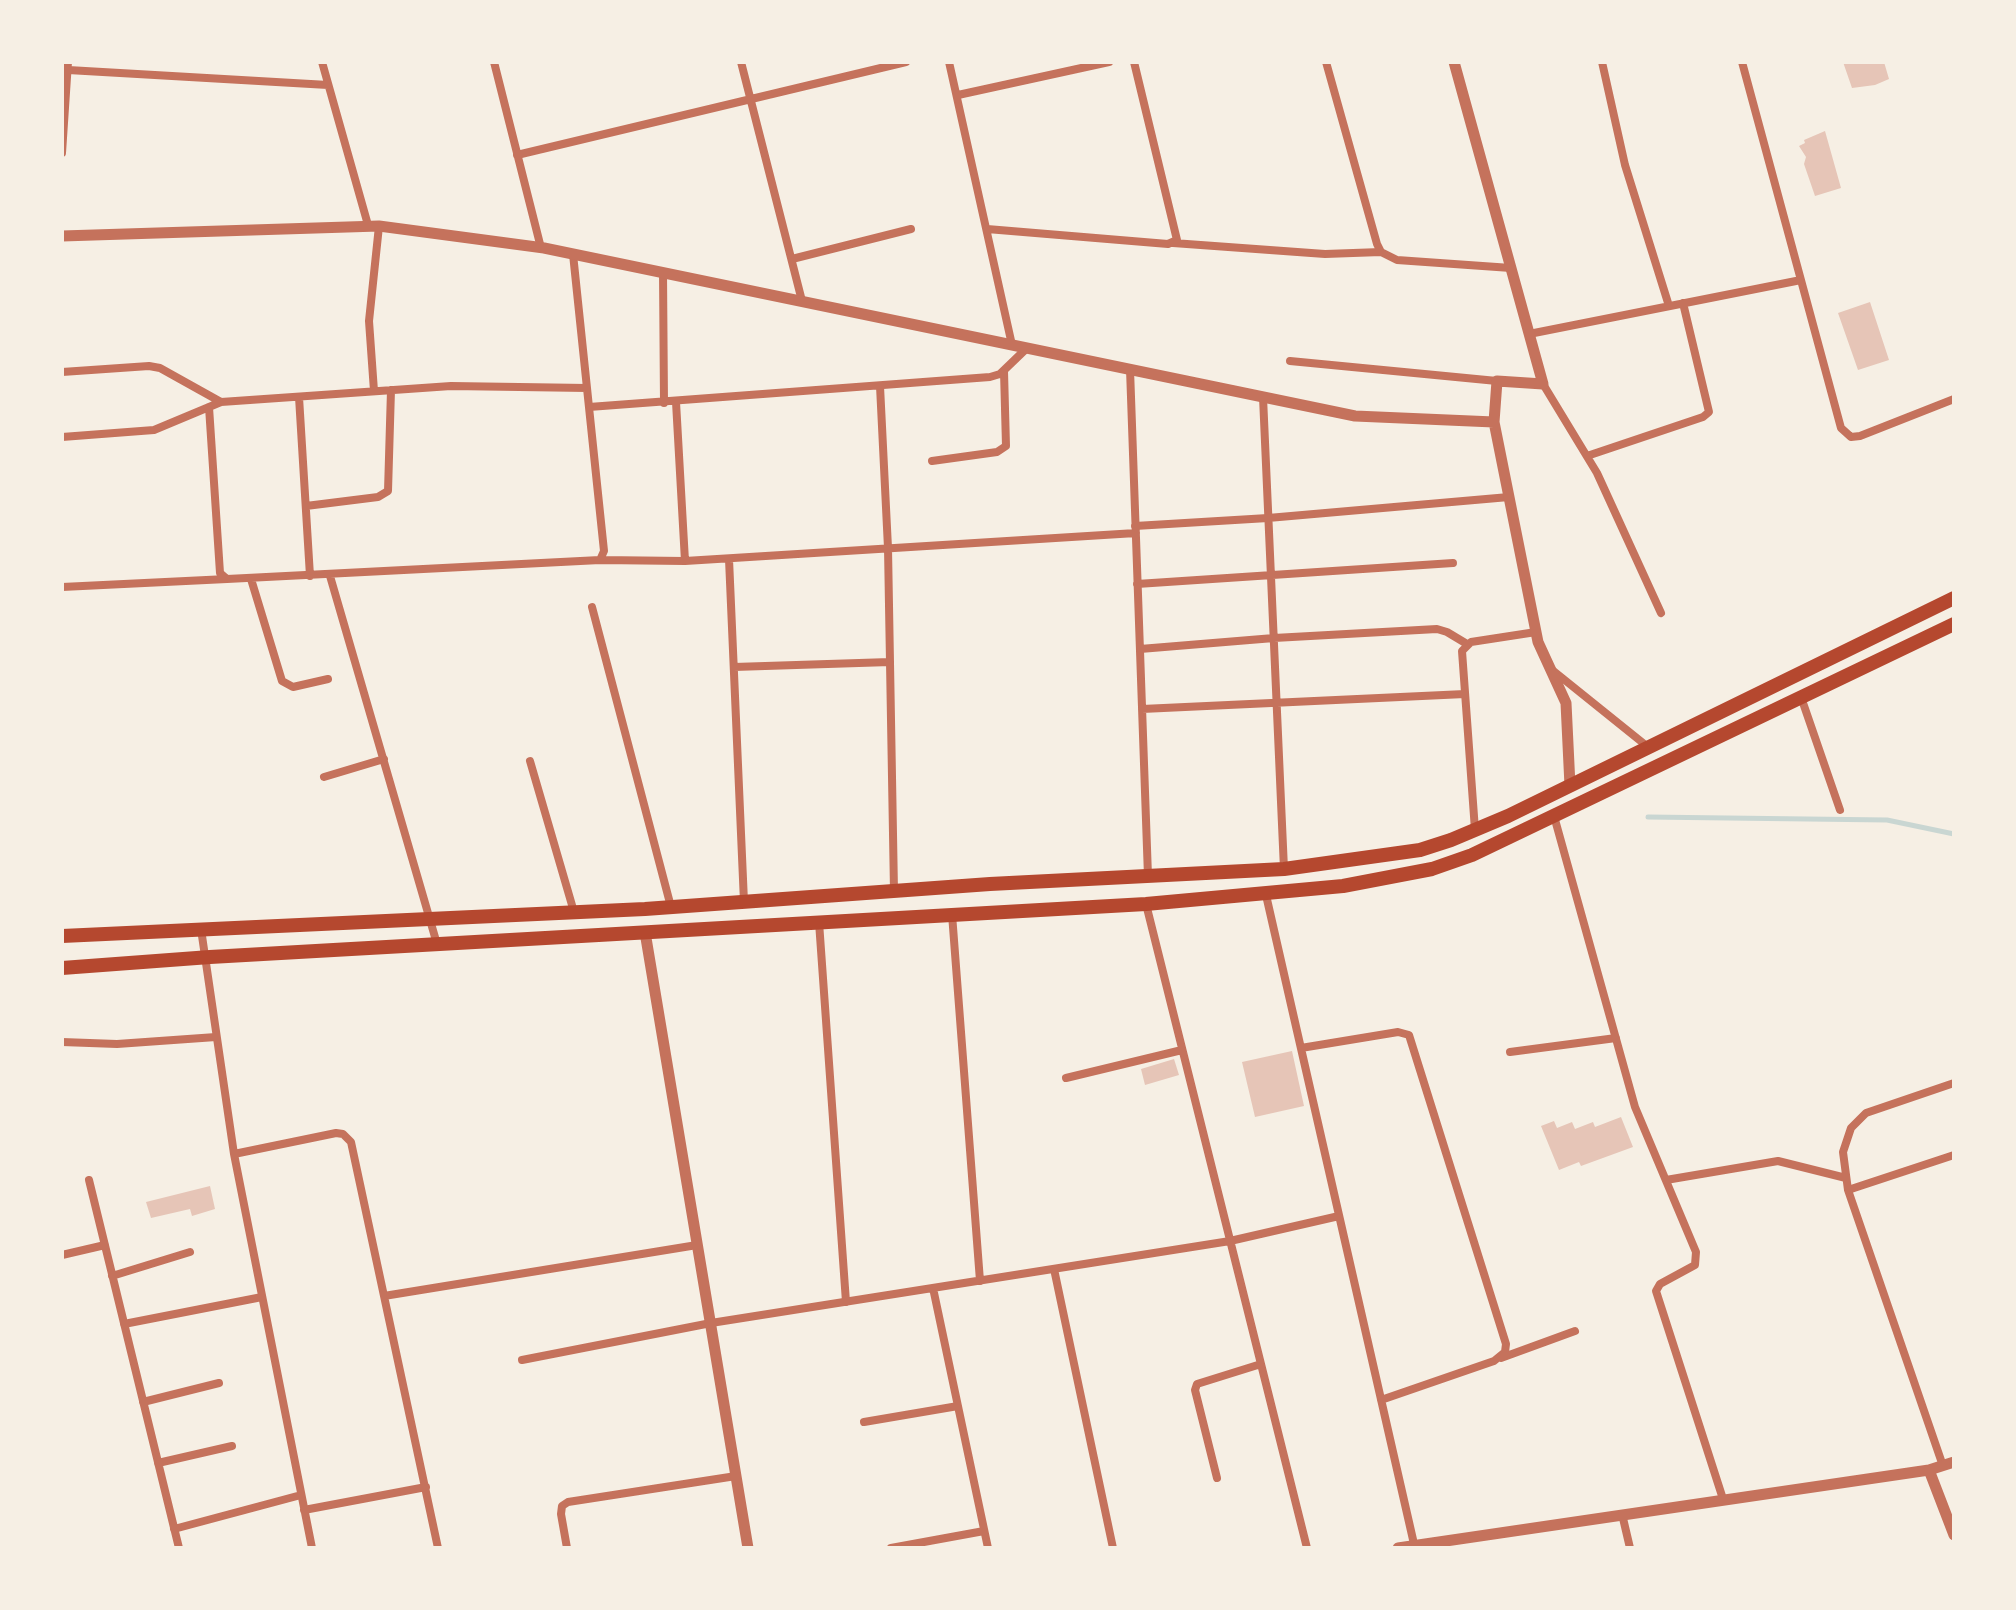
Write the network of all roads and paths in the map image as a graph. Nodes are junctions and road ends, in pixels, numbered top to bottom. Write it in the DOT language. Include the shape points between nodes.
graph roads {
  1 [pos="322,62"];
  2 [pos="494,62"];
  3 [pos="741,62"];
  4 [pos="906,62"];
  5 [pos="949,62"];
  6 [pos="1109,62"];
  7 [pos="1134,62"];
  8 [pos="1326,62"];
  9 [pos="1455,62"];
  10 [pos="1602,62"];
  11 [pos="1742,62"];
  12 [pos="68,66"];
  13 [pos="328,85"];
  14 [pos="958,95"];
  15 [pos="750,98"];
  16 [pos="62,153"];
  17 [pos="517,155"];
  18 [pos="374,225"];
  19 [pos="911,229"];
  20 [pos="987,229"];
  21 [pos="62,236"];
  22 [pos="1173,243"];
  23 [pos="541,248"];
  24 [pos="1381,252"];
  25 [pos="573,254"];
  26 [pos="792,259"];
  27 [pos="1511,268"];
  28 [pos="663,273"];
  29 [pos="1801,280"];
  30 [pos="802,301"];
  31 [pos="1683,303"];
  32 [pos="1669,306"];
  33 [pos="1529,334"];
  34 [pos="1012,345"];
  35 [pos="1027,348"];
  36 [pos="1290,361"];
  37 [pos="1130,369"];
  38 [pos="1004,371"];
  39 [pos="62,372"];
  40 [pos="1497,381"];
  41 [pos="1543,384"];
  42 [pos="880,386"];
  43 [pos="587,388"];
  44 [pos="391,390"];
  45 [pos="374,391"];
  46 [pos="299,397"];
  47 [pos="1263,397"];
  48 [pos="1954,399"];
  49 [pos="221,402"];
  50 [pos="676,402"];
  51 [pos="664,403"];
  52 [pos="209,407"];
  53 [pos="589,407"];
  54 [pos="1494,422"];
  55 [pos="62,437"];
  56 [pos="1587,456"];
  57 [pos="932,461"];
  58 [pos="1509,497"];
  59 [pos="306,506"];
  60 [pos="1268,518"];
  61 [pos="1135,530"];
  62 [pos="888,548"];
  63 [pos="729,559"];
  64 [pos="600,560"];
  65 [pos="685,561"];
  66 [pos="1453,563"];
  67 [pos="1271,574"];
  68 [pos="310,576"];
  69 [pos="330,576"];
  70 [pos="227,579"];
  71 [pos="251,579"];
  72 [pos="1137,584"];
  73 [pos="62,587"];
  74 [pos="1954,598"];
  75 [pos="592,607"];
  76 [pos="1661,613"];
  77 [pos="1954,624"];
  78 [pos="1536,632"];
  79 [pos="1274,638"];
  80 [pos="1467,644"];
  81 [pos="1140,649"];
  82 [pos="890,662"];
  83 [pos="734,667"];
  84 [pos="1551,669"];
  85 [pos="328,679"];
  86 [pos="1465,694"];
  87 [pos="1801,697"];
  88 [pos="1276,701"];
  89 [pos="1142,709"];
  90 [pos="1648,747"];
  91 [pos="384,759"];
  92 [pos="530,761"];
  93 [pos="324,777"];
  94 [pos="1570,786"];
  95 [pos="1840,810"];
  96 [pos="1554,816"];
  97 [pos="1475,830"];
  98 [pos="1284,869"];
  99 [pos="1148,876"];
  100 [pos="894,891"];
  101 [pos="1266,895"];
  102 [pos="744,902"];
  103 [pos="1146,904"];
  104 [pos="671,907"];
  105 [pos="574,912"];
  106 [pos="952,914"];
  107 [pos="432,919"];
  108 [pos="819,922"];
  109 [pos="201,929"];
  110 [pos="645,932"];
  111 [pos="62,936"];
  112 [pos="437,944"];
  113 [pos="204,958"];
  114 [pos="62,968"];
  115 [pos="216,1037"];
  116 [pos="1616,1038"];
  117 [pos="62,1042"];
  118 [pos="1301,1048"];
  119 [pos="1182,1050"];
  120 [pos="1510,1052"];
  121 [pos="1066,1078"];
  122 [pos="1954,1083"];
  123 [pos="234,1154"];
  124 [pos="1954,1155"];
  125 [pos="1846,1178"];
  126 [pos="89,1180"];
  127 [pos="1666,1180"];
  128 [pos="1848,1190"];
  129 [pos="1339,1216"];
  130 [pos="1230,1241"];
  131 [pos="105,1245"];
  132 [pos="697,1245"];
  133 [pos="190,1252"];
  134 [pos="62,1255"];
  135 [pos="1054,1269"];
  136 [pos="112,1276"];
  137 [pos="980,1281"];
  138 [pos="933,1288"];
  139 [pos="384,1296"];
  140 [pos="262,1297"];
  141 [pos="846,1302"];
  142 [pos="711,1323"];
  143 [pos="124,1324"];
  144 [pos="1575,1331"];
  145 [pos="1501,1358"];
  146 [pos="522,1360"];
  147 [pos="1261,1364"];
  148 [pos="219,1383"];
  149 [pos="1381,1400"];
  150 [pos="143,1402"];
  151 [pos="958,1406"];
  152 [pos="864,1422"];
  153 [pos="232,1446"];
  154 [pos="158,1463"];
  155 [pos="1948,1464"];
  156 [pos="1929,1470"];
  157 [pos="736,1476"];
  158 [pos="1217,1478"];
  159 [pos="426,1487"];
  160 [pos="301,1495"];
  161 [pos="1723,1499"];
  162 [pos="304,1510"];
  163 [pos="1622,1514"];
  164 [pos="174,1529"];
  165 [pos="984,1531"];
  166 [pos="1954,1535"];
  167 [pos="1471,1542"];
  168 [pos="1414,1544"];
  169 [pos="179,1548"];
  170 [pos="312,1548"];
  171 [pos="438,1548"];
  172 [pos="567,1548"];
  173 [pos="748,1548"];
  174 [pos="891,1548"];
  175 [pos="988,1548"];
  176 [pos="1113,1548"];
  177 [pos="1307,1548"];
  178 [pos="1398,1548"];
  179 [pos="1630,1548"];
  1 -- 13 [label="street"];
  2 -- 17 [label="street"];
  3 -- 15 [label="street"];
  4 -- 15 [label="street"];
  5 -- 14 [label="street"];
  6 -- 14 [label="street"];
  7 -- 22 [label="street" via="1177,234"];
  8 -- 24 [label="street"];
  9 -- 27 [label="street"];
  10 -- 32 [label="street" via="1625,165"];
  11 -- 29 [label="street"];
  12 -- 13 [label="street"];
  12 -- 16 [label="street"];
  13 -- 18 [label="street"];
  14 -- 20 [label="street"];
  15 -- 17 [label="street"];
  15 -- 26 [label="street"];
  17 -- 23 [label="street"];
  18 -- 21 [label="street"];
  18 -- 23 [label="street"];
  18 -- 45 [label="street" via="369,321"];
  19 -- 26 [label="street"];
  20 -- 22 [label="street"];
  20 -- 34 [label="street"];
  22 -- 24 [label="street" via="1325,254"];
  23 -- 25 [label="street"];
  24 -- 27 [label="street" via="1397,260"];
  25 -- 28 [label="street"];
  25 -- 43 [label="street"];
  26 -- 30 [label="street"];
  27 -- 33 [label="street"];
  28 -- 30 [label="street"];
  28 -- 51 [label="street"];
  29 -- 31 [label="street"];
  29 -- 48 [label="street" via="1845,434 1860,436"];
  30 -- 34 [label="street"];
  31 -- 32 [label="street"];
  31 -- 56 [label="street" via="1709,412"];
  32 -- 33 [label="street"];
  33 -- 41 [label="street"];
  34 -- 35 [label="street"];
  35 -- 37 [label="street"];
  35 -- 38 [label="street"];
  36 -- 40 [label="street"];
  37 -- 47 [label="street"];
  37 -- 61 [label="street"];
  38 -- 42 [label="street" via="990,377"];
  38 -- 57 [label="street" via="1006,446 997,452"];
  39 -- 49 [label="street" via="160,368"];
  40 -- 41 [label="street"];
  40 -- 54 [label="street"];
  41 -- 56 [label="street"];
  42 -- 50 [label="street"];
  42 -- 62 [label="street"];
  43 -- 44 [label="street"];
  43 -- 53 [label="street"];
  44 -- 45 [label="street"];
  44 -- 59 [label="street" via="388,491 378,497"];
  45 -- 46 [label="street"];
  46 -- 49 [label="street"];
  46 -- 59 [label="street"];
  47 -- 54 [label="street" via="1355,416"];
  47 -- 60 [label="street"];
  49 -- 52 [label="street"];
  50 -- 51 [label="street"];
  50 -- 65 [label="street"];
  51 -- 53 [label="street"];
  52 -- 55 [label="street" via="154,430"];
  52 -- 70 [label="street" via="220,573"];
  53 -- 64 [label="street" via="604,551"];
  54 -- 58 [label="street"];
  56 -- 76 [label="street"];
  58 -- 60 [label="street"];
  58 -- 78 [label="street"];
  59 -- 68 [label="street"];
  60 -- 61 [label="street"];
  60 -- 67 [label="street"];
  61 -- 62 [label="street"];
  61 -- 72 [label="street"];
  62 -- 63 [label="street"];
  62 -- 82 [label="street"];
  63 -- 65 [label="street"];
  63 -- 83 [label="street"];
  64 -- 65 [label="street"];
  64 -- 69 [label="street"];
  66 -- 67 [label="street"];
  67 -- 72 [label="street"];
  67 -- 79 [label="street"];
  68 -- 69 [label="street"];
  68 -- 71 [label="street"];
  69 -- 91 [label="street"];
  70 -- 71 [label="street"];
  70 -- 73 [label="street"];
  71 -- 85 [label="street" via="285,685"];
  72 -- 81 [label="street"];
  74 -- 90 [label="main road"];
  75 -- 104 [label="street"];
  77 -- 87 [label="main road"];
  78 -- 80 [label="street"];
  78 -- 84 [label="street"];
  79 -- 80 [label="street" via="1437,629"];
  79 -- 81 [label="street"];
  79 -- 88 [label="street"];
  80 -- 86 [label="street" via="1462,651"];
  81 -- 89 [label="street"];
  82 -- 83 [label="street"];
  82 -- 100 [label="street"];
  83 -- 102 [label="street"];
  84 -- 90 [label="street"];
  84 -- 94 [label="street" via="1566,703"];
  86 -- 88 [label="street"];
  86 -- 97 [label="street"];
  87 -- 95 [label="street"];
  87 -- 96 [label="main road"];
  88 -- 89 [label="street"];
  88 -- 98 [label="street"];
  89 -- 99 [label="street"];
  90 -- 94 [label="main road"];
  91 -- 93 [label="street"];
  91 -- 107 [label="street"];
  92 -- 105 [label="street"];
  94 -- 97 [label="main road"];
  96 -- 101 [label="main road" via="1432,869"];
  96 -- 116 [label="street"];
  97 -- 98 [label="main road" via="1420,850"];
  98 -- 99 [label="main road"];
  99 -- 100 [label="main road"];
  100 -- 102 [label="main road"];
  101 -- 103 [label="main road"];
  101 -- 118 [label="street"];
  102 -- 104 [label="main road"];
  103 -- 106 [label="main road"];
  103 -- 119 [label="street"];
  104 -- 105 [label="main road"];
  105 -- 107 [label="main road"];
  106 -- 108 [label="main road"];
  106 -- 137 [label="street"];
  107 -- 109 [label="main road"];
  107 -- 112 [label="street"];
  108 -- 110 [label="main road"];
  108 -- 141 [label="street"];
  109 -- 111 [label="main road"];
  109 -- 113 [label="street"];
  110 -- 112 [label="main road"];
  110 -- 132 [label="street"];
  112 -- 113 [label="main road"];
  113 -- 114 [label="main road"];
  113 -- 115 [label="street"];
  115 -- 117 [label="street"];
  115 -- 123 [label="street"];
  116 -- 120 [label="street"];
  116 -- 127 [label="street" via="1635,1107"];
  118 -- 129 [label="street"];
  118 -- 145 [label="street" via="1398,1032 1409,1035 1506,1344"];
  119 -- 121 [label="street"];
  119 -- 130 [label="street"];
  122 -- 125 [label="street" via="1857,1119 1845,1140"];
  123 -- 139 [label="street" via="336,1133 348,1137"];
  123 -- 140 [label="street"];
  124 -- 128 [label="street"];
  125 -- 127 [label="street" via="1778,1161"];
  125 -- 128 [label="street"];
  126 -- 131 [label="street"];
  127 -- 161 [label="street" via="1697,1260 1691,1269 1656,1287 1656,1296"];
  128 -- 155 [label="street"];
  129 -- 130 [label="street"];
  129 -- 149 [label="street"];
  130 -- 135 [label="street"];
  130 -- 147 [label="street"];
  131 -- 134 [label="street"];
  131 -- 136 [label="street"];
  132 -- 139 [label="street"];
  132 -- 142 [label="street"];
  133 -- 136 [label="street"];
  135 -- 137 [label="street"];
  135 -- 176 [label="street"];
  136 -- 143 [label="street"];
  137 -- 138 [label="street"];
  138 -- 141 [label="street"];
  138 -- 151 [label="street"];
  139 -- 159 [label="street"];
  140 -- 143 [label="street"];
  140 -- 160 [label="street"];
  141 -- 142 [label="street"];
  142 -- 146 [label="street"];
  142 -- 157 [label="street"];
  143 -- 150 [label="street"];
  144 -- 145 [label="street"];
  145 -- 149 [label="street"];
  147 -- 158 [label="street" via="1197,1384"];
  147 -- 177 [label="street"];
  148 -- 150 [label="street"];
  149 -- 168 [label="street"];
  150 -- 154 [label="street"];
  151 -- 152 [label="street"];
  151 -- 165 [label="street"];
  153 -- 154 [label="street"];
  154 -- 164 [label="street"];
  155 -- 156 [label="street"];
  156 -- 161 [label="street"];
  156 -- 166 [label="street"];
  157 -- 172 [label="street" via="568,1502 561,1514"];
  157 -- 173 [label="street"];
  159 -- 162 [label="street"];
  159 -- 171 [label="street"];
  160 -- 162 [label="street"];
  160 -- 164 [label="street"];
  161 -- 163 [label="street"];
  162 -- 170 [label="street"];
  163 -- 167 [label="street"];
  163 -- 179 [label="street"];
  164 -- 169 [label="street"];
  165 -- 174 [label="street"];
  165 -- 175 [label="street"];
  167 -- 168 [label="street"];
  168 -- 178 [label="street"];
}
